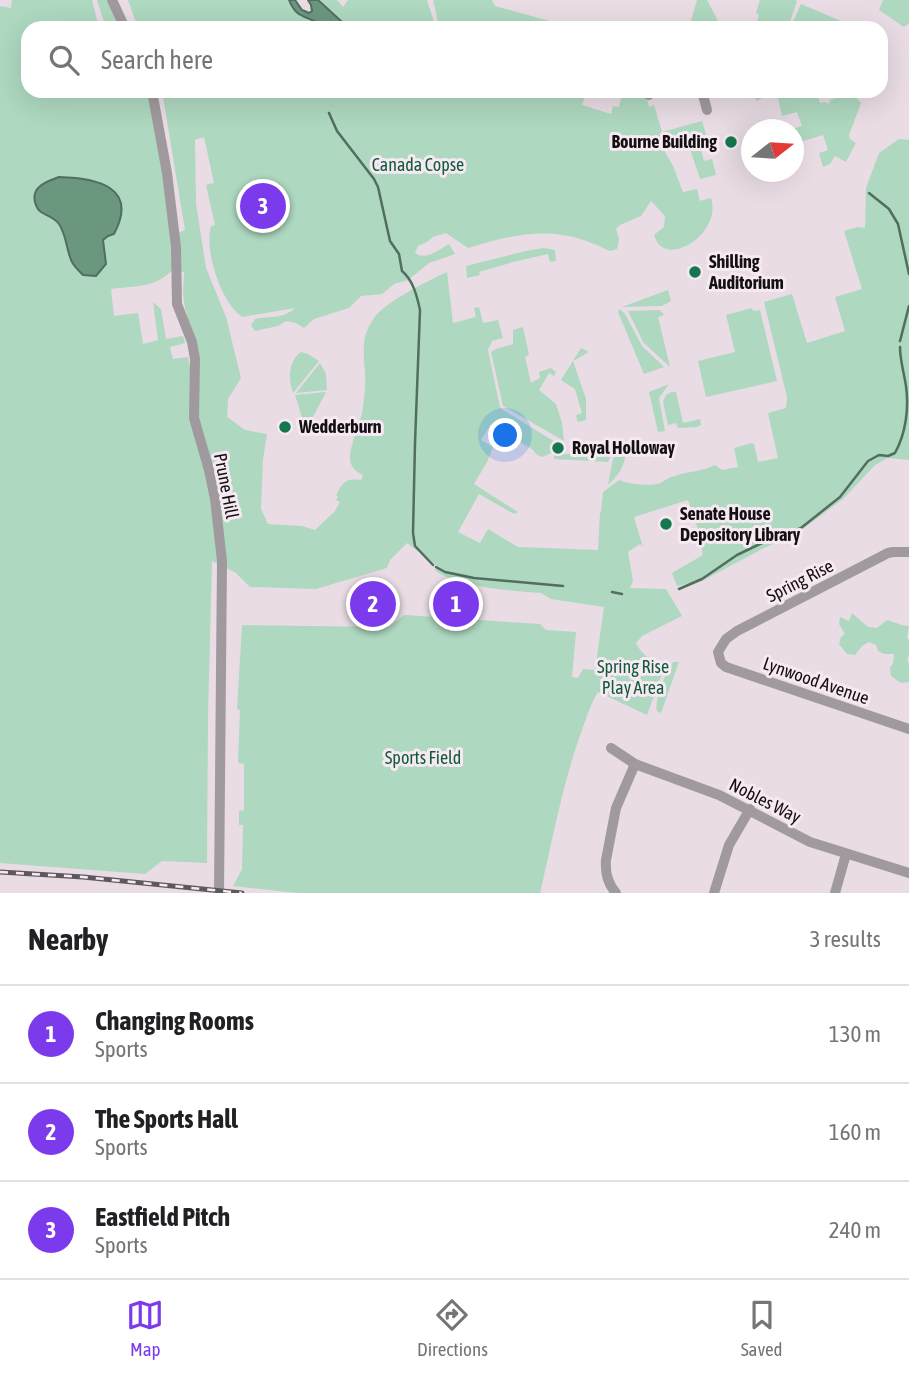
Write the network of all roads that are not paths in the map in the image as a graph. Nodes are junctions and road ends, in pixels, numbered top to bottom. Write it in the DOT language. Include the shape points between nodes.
graph roads {
  1 [pos="112,0"];
  2 [pos="122,21"];
  3 [pos="153,98"];
  4 [pos="704,98"];
  5 [pos="708,110"];
  6 [pos="909,552"];
  7 [pos="718,656"];
  8 [pos="909,729"];
  9 [pos="611,748"];
  10 [pos="635,764"];
  11 [pos="750,810"];
  12 [pos="846,854"];
  13 [pos="909,873"];
  14 [pos="219,893"];
  15 [pos="616,893"];
  16 [pos="714,893"];
  17 [pos="835,893"];
  1 -- 2 [label="street"];
  3 -- 14 [label="street, Prune Hill" via="176,247 177,304 195,359 194,418 215,499 222,561"];
  4 -- 5 [label="street"];
  6 -- 7 [label="street, Spring Rise" via="888,553 737,631 726,639"];
  7 -- 8 [label="street, Lynwood Avenue" via="726,667"];
  9 -- 10 [label="street, Nobles Way"];
  10 -- 11 [label="street, Nobles Way"];
  10 -- 15 [label="street" via="616,808 606,860"];
  11 -- 12 [label="street, Nobles Way" via="810,842"];
  11 -- 16 [label="street" via="729,845"];
  12 -- 13 [label="street, Nobles Way"];
  12 -- 17 [label="street"];
}
